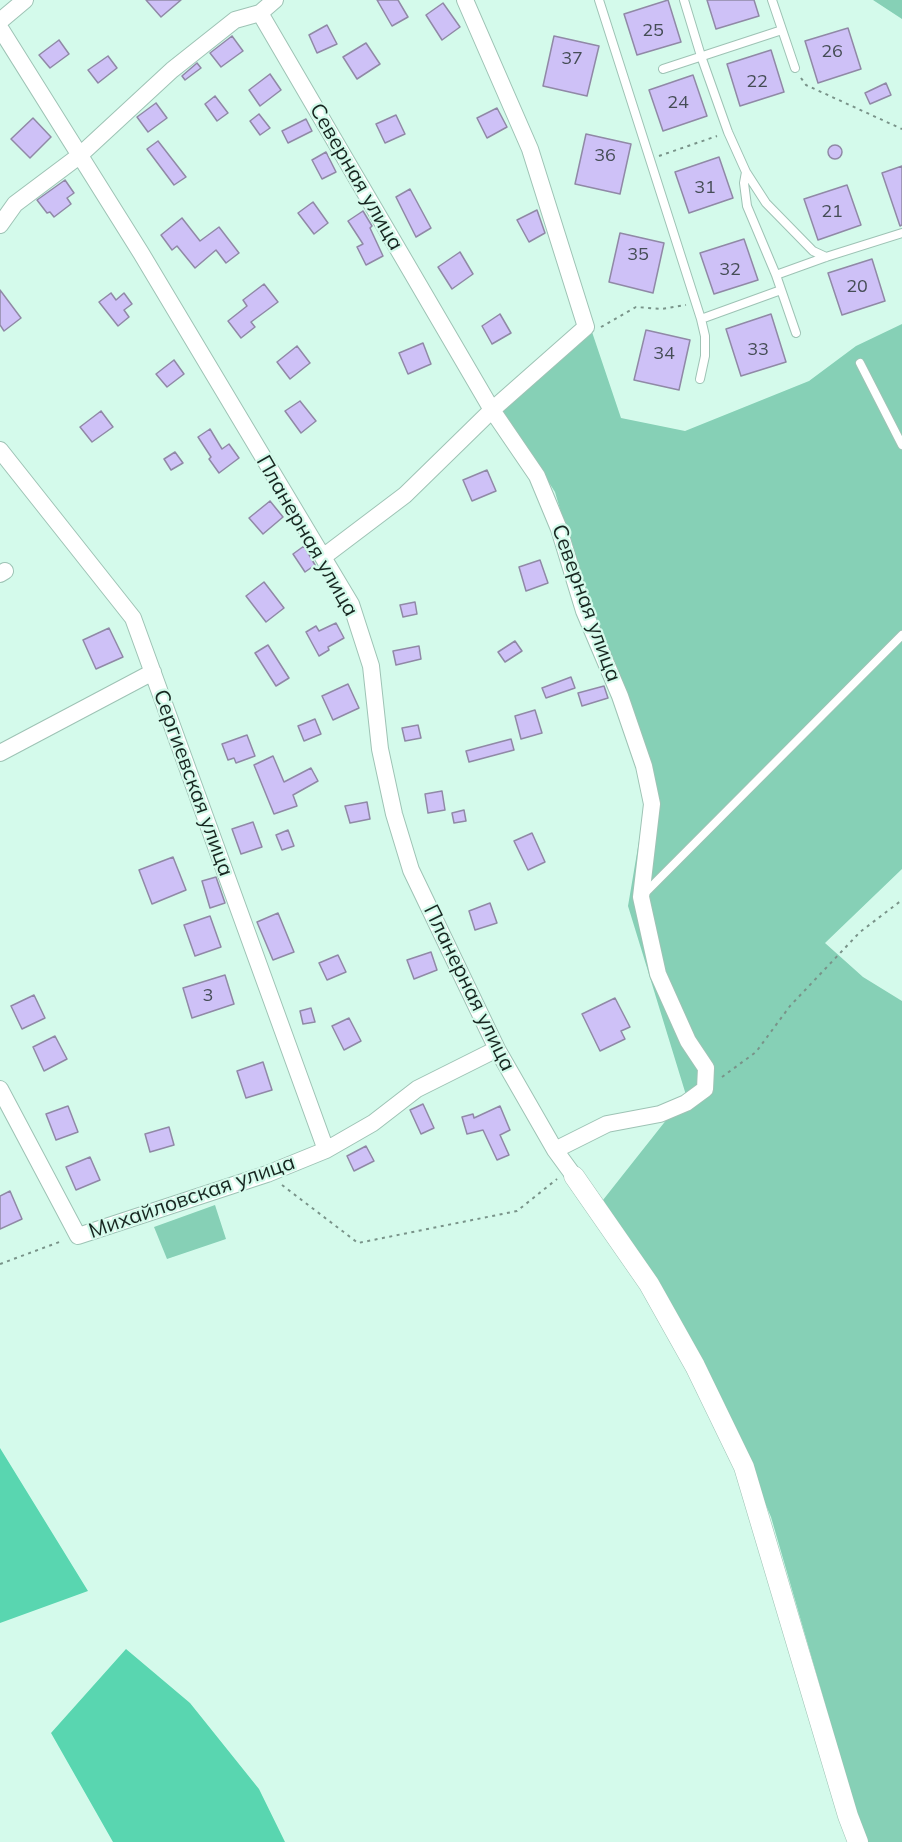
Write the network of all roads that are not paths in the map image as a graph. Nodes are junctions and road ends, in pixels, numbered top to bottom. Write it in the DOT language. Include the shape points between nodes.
graph roads {
  1 [pos="25,0"];
  2 [pos="275,0"];
  3 [pos="465,0"];
  4 [pos="599,0"];
  5 [pos="684,0"];
  6 [pos="772,0"];
  7 [pos="260,13"];
  8 [pos="0,21"];
  9 [pos="0,28"];
  10 [pos="782,30"];
  11 [pos="701,56"];
  12 [pos="795,68"];
  13 [pos="663,69"];
  14 [pos="79,156"];
  15 [pos="746,172"];
  16 [pos="0,225"];
  17 [pos="902,232"];
  18 [pos="826,257"];
  19 [pos="776,275"];
  20 [pos="781,290"];
  21 [pos="701,320"];
  22 [pos="796,333"];
  23 [pos="860,363"];
  24 [pos="700,379"];
  25 [pos="492,411"];
  26 [pos="902,445"];
  27 [pos="0,450"];
  28 [pos="323,557"];
  29 [pos="902,635"];
  30 [pos="153,672"];
  31 [pos="0,753"];
  32 [pos="641,897"];
  33 [pos="497,1049"];
  34 [pos="0,1089"];
  35 [pos="326,1150"];
  36 [pos="555,1150"];
  37 [pos="571,1173"];
  38 [pos="858,1842"];
  1 -- 8 [label="street"];
  2 -- 7 [label="street"];
  3 -- 25 [label="street" via="530,149 586,327"];
  4 -- 21 [label="lane"];
  5 -- 11 [label="lane"];
  6 -- 10 [label="lane"];
  7 -- 14 [label="street" via="236,20 172,70"];
  7 -- 25 [label="street, Северная улица"];
  9 -- 14 [label="street, Планерная улица"];
  10 -- 11 [label="lane"];
  10 -- 12 [label="lane"];
  11 -- 13 [label="lane"];
  11 -- 15 [label="lane"];
  14 -- 16 [label="street" via="15,204"];
  14 -- 28 [label="street, Планерная улица" via="141,252"];
  15 -- 18 [label="lane" via="766,203 813,250"];
  15 -- 19 [label="lane" via="747,206"];
  17 -- 18 [label="lane"];
  18 -- 19 [label="lane"];
  19 -- 20 [label="lane"];
  20 -- 21 [label="lane"];
  20 -- 22 [label="lane"];
  21 -- 24 [label="lane" via="705,356"];
  23 -- 26 [label="lane"];
  25 -- 28 [label="street" via="405,495"];
  25 -- 32 [label="street, Северная улица" via="537,476 644,766 652,804"];
  27 -- 30 [label="street, Сергиевская улица" via="133,618"];
  28 -- 33 [label="street, Планерная улица" via="351,604 371,666 380,749 411,870"];
  29 -- 32 [label="lane"];
  30 -- 31 [label="street"];
  30 -- 35 [label="street, Сергиевская улица"];
  32 -- 36 [label="street, Северная улица" via="658,974 688,1041 706,1068 705,1089 686,1103 660,1114 607,1124"];
  33 -- 35 [label="street, Михайловская улица" via="417,1089 374,1123"];
  33 -- 36 [label="street, Планерная улица"];
  34 -- 35 [label="street, Михайловская улица" via="78,1236 267,1174"];
  36 -- 37 [label="street, Планерная улица"];
  37 -- 38 [label="street" via="649,1284 695,1366 744,1467"];
}
